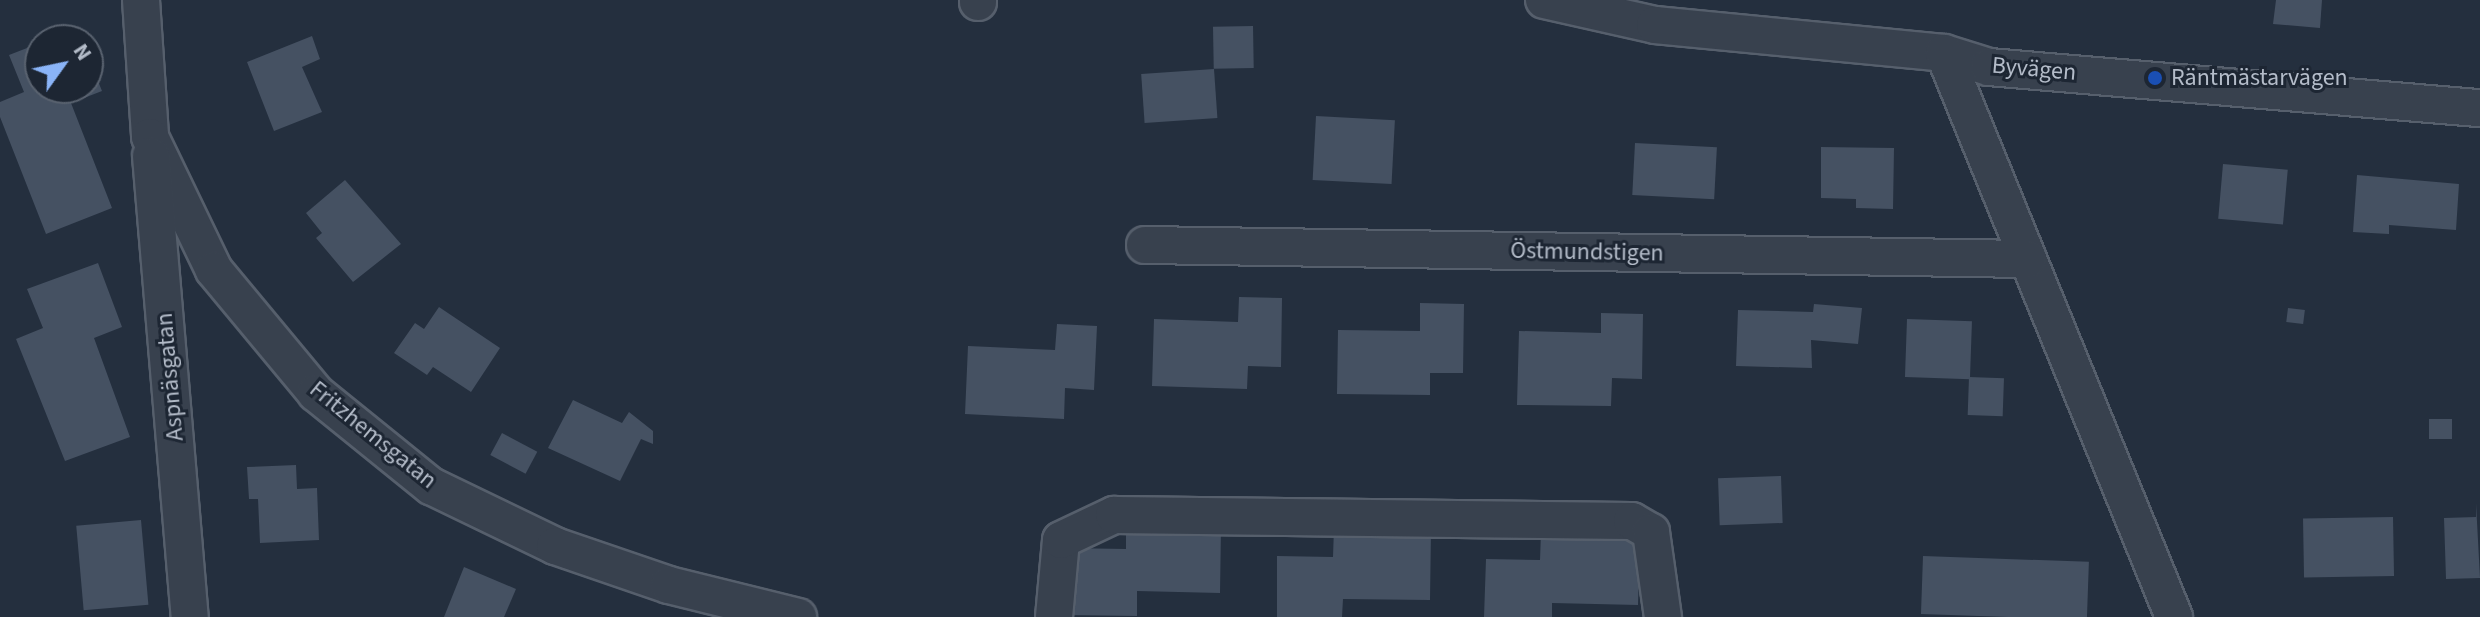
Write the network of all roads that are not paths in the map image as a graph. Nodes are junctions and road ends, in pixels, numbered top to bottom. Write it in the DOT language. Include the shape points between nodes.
graph roads {
  1 [pos="141,0"];
  2 [pos="1544,0"];
  3 [pos="1944,53"];
  4 [pos="2480,108"];
  5 [pos="150,137"];
  6 [pos="1145,245"];
  7 [pos="2028,259"];
  8 [pos="781,615"];
  9 [pos="190,617"];
  10 [pos="1054,617"];
  11 [pos="1663,617"];
  12 [pos="2174,617"];
  1 -- 5 [label="street, Fritzhemsgatan"];
  2 -- 3 [label="street, Byvägen" via="1655,25"];
  3 -- 4 [label="street, Byvägen" via="1989,67"];
  3 -- 7 [label="street"];
  5 -- 8 [label="street, Fritzhemsgatan" via="214,270 316,393 431,486 555,546"];
  5 -- 9 [label="street, Aspnäsgatan"];
  6 -- 7 [label="street, Östmundstigen"];
  7 -- 12 [label="street"];
  10 -- 11 [label="street" via="1061,540 1114,515 1632,521 1651,532"];
}
